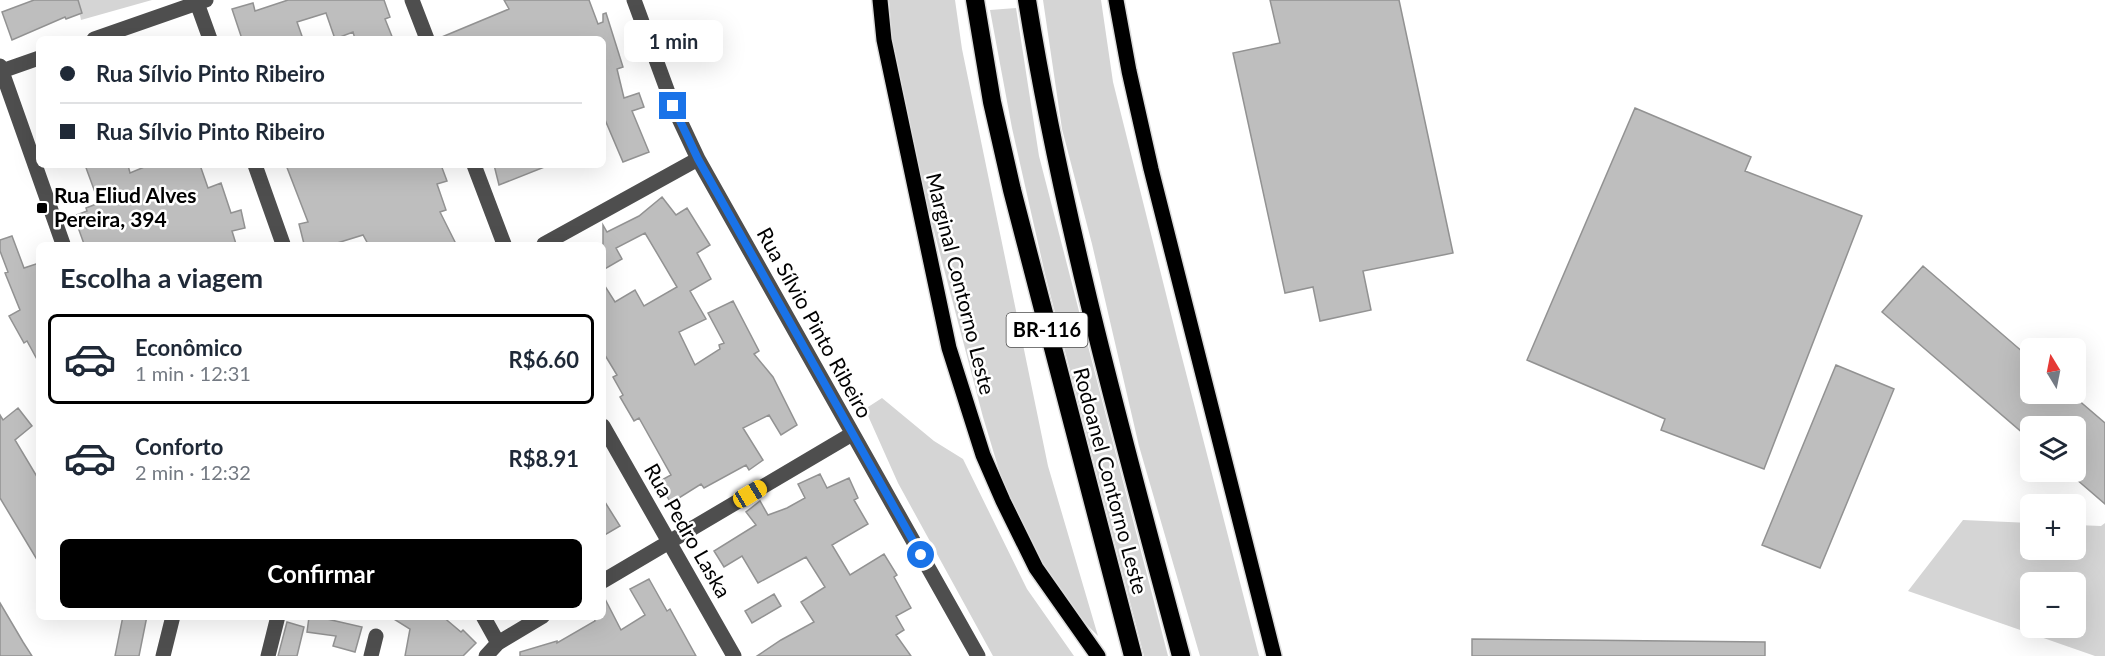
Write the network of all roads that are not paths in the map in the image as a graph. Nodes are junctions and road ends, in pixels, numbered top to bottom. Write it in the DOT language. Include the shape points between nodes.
graph roads {
  1 [pos="412,0"];
  2 [pos="634,0"];
  3 [pos="880,0"];
  4 [pos="975,0"];
  5 [pos="1027,0"];
  6 [pos="1116,0"];
  7 [pos="201,2"];
  8 [pos="103,36"];
  9 [pos="209,36"];
  10 [pos="426,36"];
  11 [pos="36,59"];
  12 [pos="1,68"];
  13 [pos="698,159"];
  14 [pos="36,167"];
  15 [pos="36,168"];
  16 [pos="256,168"];
  17 [pos="475,168"];
  18 [pos="62,242"];
  19 [pos="282,242"];
  20 [pos="503,242"];
  21 [pos="548,242"];
  22 [pos="606,431"];
  23 [pos="852,435"];
  24 [pos="669,542"];
  25 [pos="606,579"];
  26 [pos="172,620"];
  27 [pos="277,620"];
  28 [pos="485,620"];
  29 [pos="536,620"];
  30 [pos="376,636"];
  31 [pos="498,643"];
  32 [pos="163,656"];
  33 [pos="268,656"];
  34 [pos="371,656"];
  35 [pos="486,656"];
  36 [pos="734,656"];
  37 [pos="978,656"];
  38 [pos="1098,656"];
  39 [pos="1133,656"];
  40 [pos="1181,656"];
  41 [pos="1274,656"];
  1 -- 10 [label="street"];
  2 -- 13 [label="street, Rua Sílvio Pinto Ribeiro" via="673,106"];
  3 -- 38 [label="main road, Marginal Contorno Leste" via="884,40 949,348 983,455 1036,568"];
  4 -- 39 [label="highway, Rodoanel Contorno Leste / BR-116" via="992,102 1017,212"];
  5 -- 40 [label="highway, Rodoanel Contorno Leste / BR-116" via="1079,269"];
  6 -- 41 [label="main road" via="1150,169"];
  7 -- 8 [label="street"];
  7 -- 9 [label="street"];
  11 -- 12 [label="street"];
  12 -- 14 [label="street"];
  13 -- 21 [label="street"];
  13 -- 23 [label="street, Rua Sílvio Pinto Ribeiro"];
  15 -- 18 [label="street"];
  16 -- 19 [label="street"];
  17 -- 20 [label="street"];
  22 -- 24 [label="street, Rua Pedro Laska"];
  23 -- 24 [label="street"];
  23 -- 37 [label="street, Rua Sílvio Pinto Ribeiro"];
  24 -- 25 [label="street"];
  24 -- 36 [label="street, Rua Pedro Laska"];
  26 -- 32 [label="street"];
  27 -- 33 [label="street"];
  28 -- 31 [label="street"];
  29 -- 31 [label="street"];
  30 -- 34 [label="street"];
  31 -- 35 [label="street"];
}
